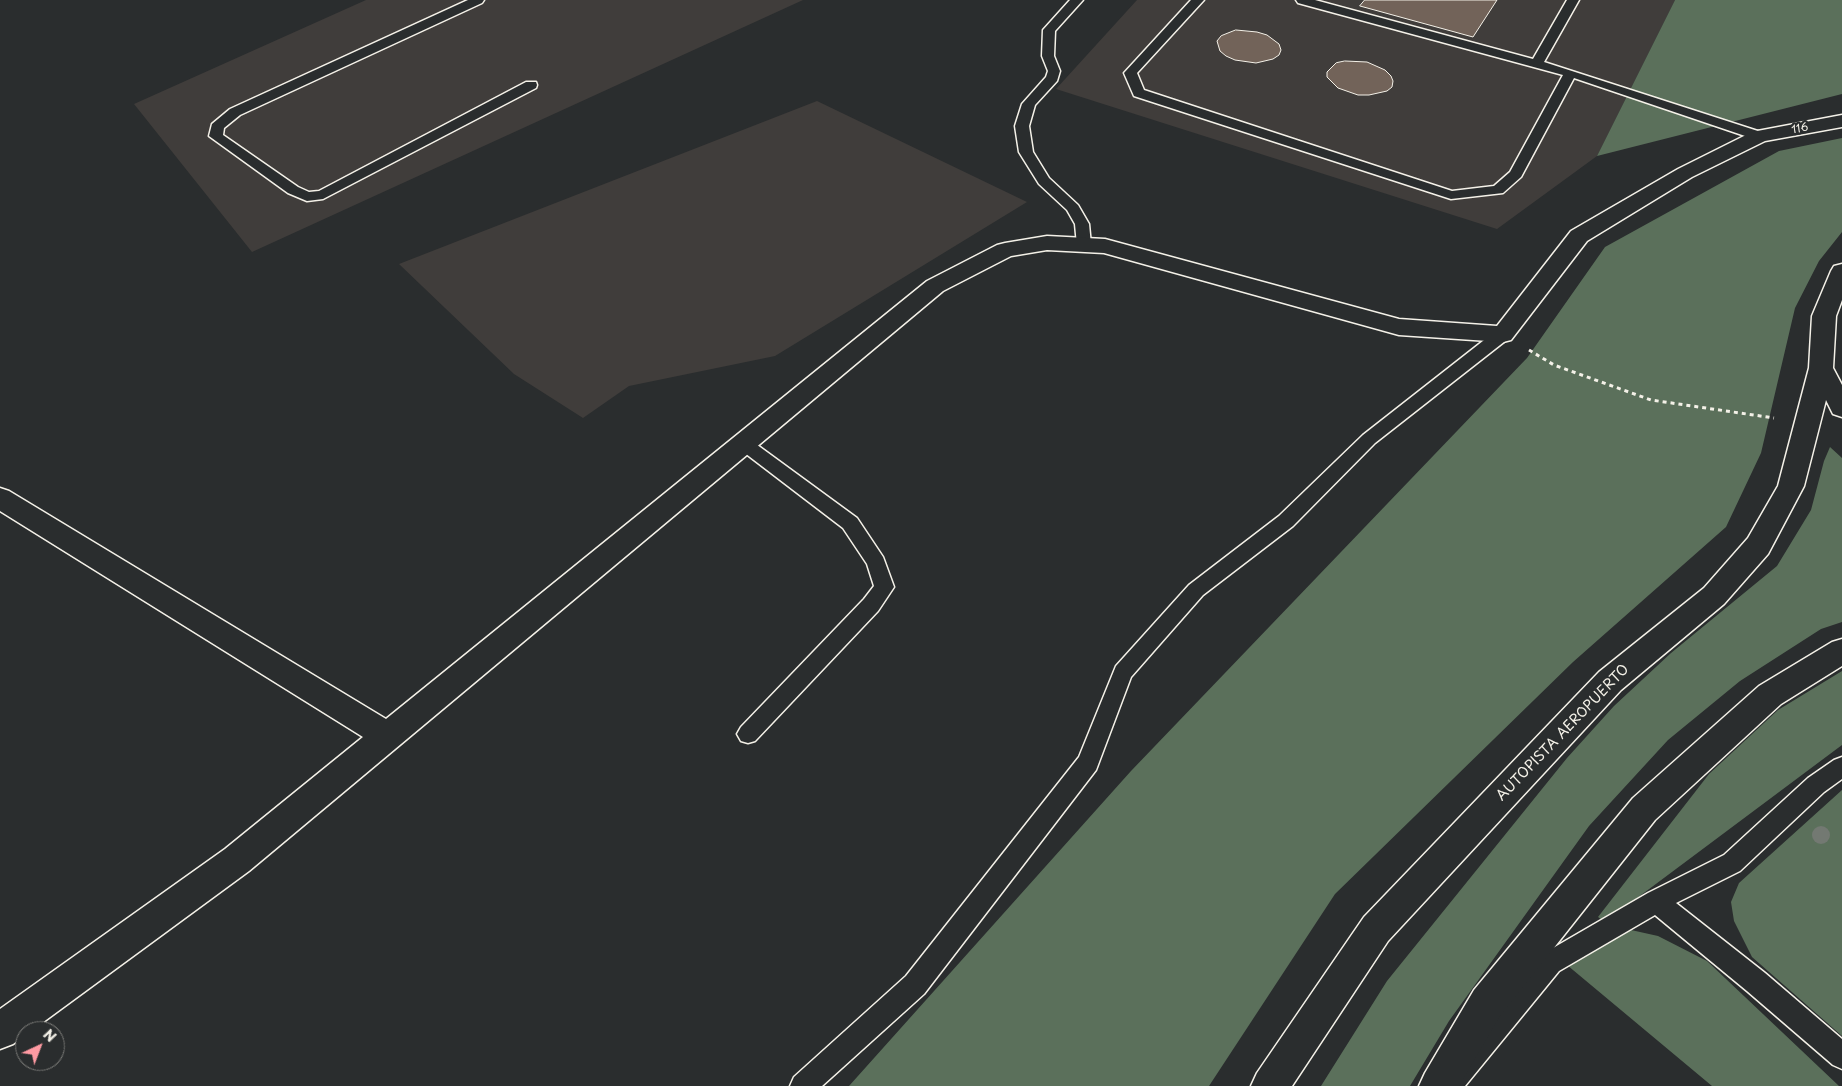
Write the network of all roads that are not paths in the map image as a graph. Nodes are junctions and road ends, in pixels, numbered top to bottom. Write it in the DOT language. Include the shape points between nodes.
graph roads {
  1 [pos="478,0"];
  2 [pos="1077,0"];
  3 [pos="1198,0"];
  4 [pos="1302,0"];
  5 [pos="1573,0"];
  6 [pos="1537,64"];
  7 [pos="1570,73"];
  8 [pos="531,85"];
  9 [pos="1842,120"];
  10 [pos="1759,136"];
  11 [pos="1084,245"];
  12 [pos="1842,271"];
  13 [pos="1503,334"];
  14 [pos="1820,368"];
  15 [pos="1842,408"];
  16 [pos="742,444"];
  17 [pos="0,498"];
  18 [pos="1842,651"];
  19 [pos="748,734"];
  20 [pos="387,736"];
  21 [pos="1842,767"];
  22 [pos="1656,902"];
  23 [pos="0,1031"];
  24 [pos="1842,1056"];
  25 [pos="803,1086"];
  26 [pos="1270,1086"];
  27 [pos="1438,1086"];
  28 [pos="1449,1086"];
  1 -- 8 [label="lane" via="235,112 217,127 216,136 293,190 307,197 323,196"];
  2 -- 11 [label="lane" via="1049,30 1048,56 1054,71 1052,78 1028,104 1022,126 1026,152 1044,181 1073,208 1082,224"];
  3 -- 7 [label="lane" via="1130,73 1139,93 1451,195 1498,190 1516,174"];
  4 -- 6 [label="lane"];
  5 -- 6 [label="lane"];
  6 -- 7 [label="lane"];
  7 -- 10 [label="lane"];
  9 -- 10 [label="main road, 116"];
  10 -- 13 [label="main road, 116" via="1685,173 1579,236"];
  11 -- 13 [label="main road" via="1105,246 1399,327"];
  11 -- 16 [label="main road" via="1047,243 1005,250 935,286"];
  12 -- 14 [label="main road, AUTOPISTA AEROPUERTO" via="1824,316"];
  13 -- 25 [label="lane" via="1369,439 1286,521 1196,590 1123,672 1088,763 915,985"];
  14 -- 15 [label="main road"];
  14 -- 26 [label="main road, AUTOPISTA AEROPUERTO" via="1790,486 1758,546 1714,596 1610,681 1376,929"];
  16 -- 19 [label="lane" via="850,523 876,562 884,587 871,605"];
  16 -- 20 [label="main road"];
  17 -- 20 [label="main road"];
  18 -- 27 [label="main road" via="1770,695 1644,809 1487,1002"];
  20 -- 23 [label="main road" via="237,860"];
  21 -- 22 [label="lane" via="1816,785 1732,863"];
  22 -- 24 [label="lane"];
  22 -- 28 [label="lane" via="1550,963"];
}
